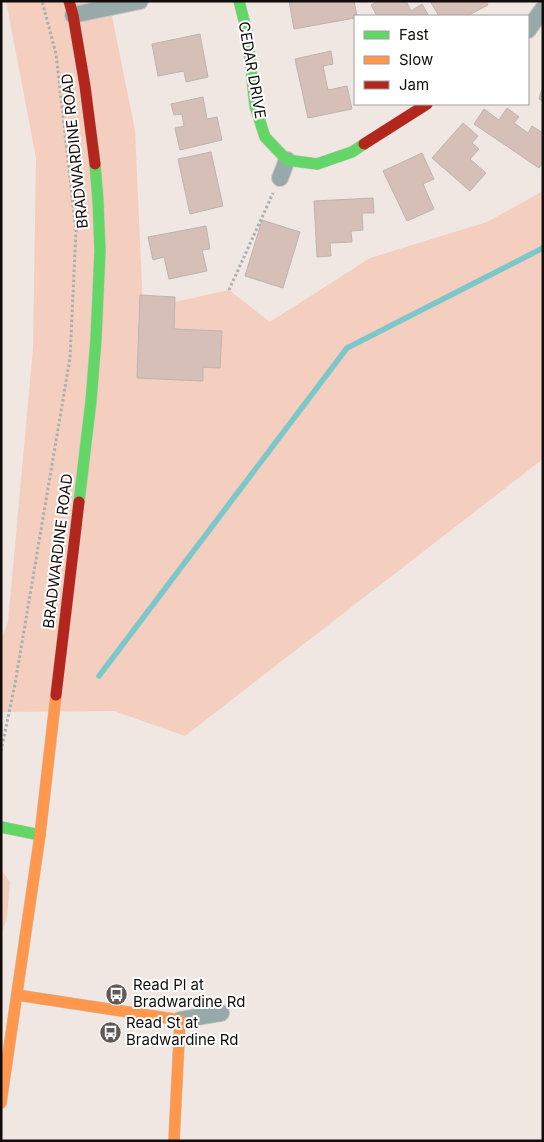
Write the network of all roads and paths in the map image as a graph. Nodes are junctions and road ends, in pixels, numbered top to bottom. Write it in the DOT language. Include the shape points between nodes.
graph roads {
  1 [pos="42,1"];
  2 [pos="140,1"];
  3 [pos="239,1"];
  4 [pos="71,8"];
  5 [pos="543,9"];
  6 [pos="529,29"];
  7 [pos="425,105"];
  8 [pos="287,160"];
  9 [pos="280,178"];
  10 [pos="229,290"];
  11 [pos="1,752"];
  12 [pos="1,827"];
  13 [pos="40,836"];
  14 [pos="17,995"];
  15 [pos="221,1013"];
  16 [pos="180,1020"];
  17 [pos="1,1103"];
  18 [pos="174,1141"];
  1 -- 11 [label="path" via="56,54 76,231 70,358"];
  2 -- 4 [label="street"];
  3 -- 8 [label="main road, CEDAR DRIVE" via="255,106 264,137"];
  4 -- 13 [label="main road, BRADWARDINE ROAD" via="94,153 100,252 91,401"];
  5 -- 6 [label="street"];
  7 -- 8 [label="main road" via="352,152 317,164"];
  8 -- 9 [label="street"];
  9 -- 10 [label="path"];
  12 -- 13 [label="main road"];
  13 -- 14 [label="main road, BRADWARDINE ROAD"];
  14 -- 16 [label="main road"];
  14 -- 17 [label="main road, BRADWARDINE ROAD"];
  15 -- 16 [label="street"];
  16 -- 18 [label="main road"];
}
